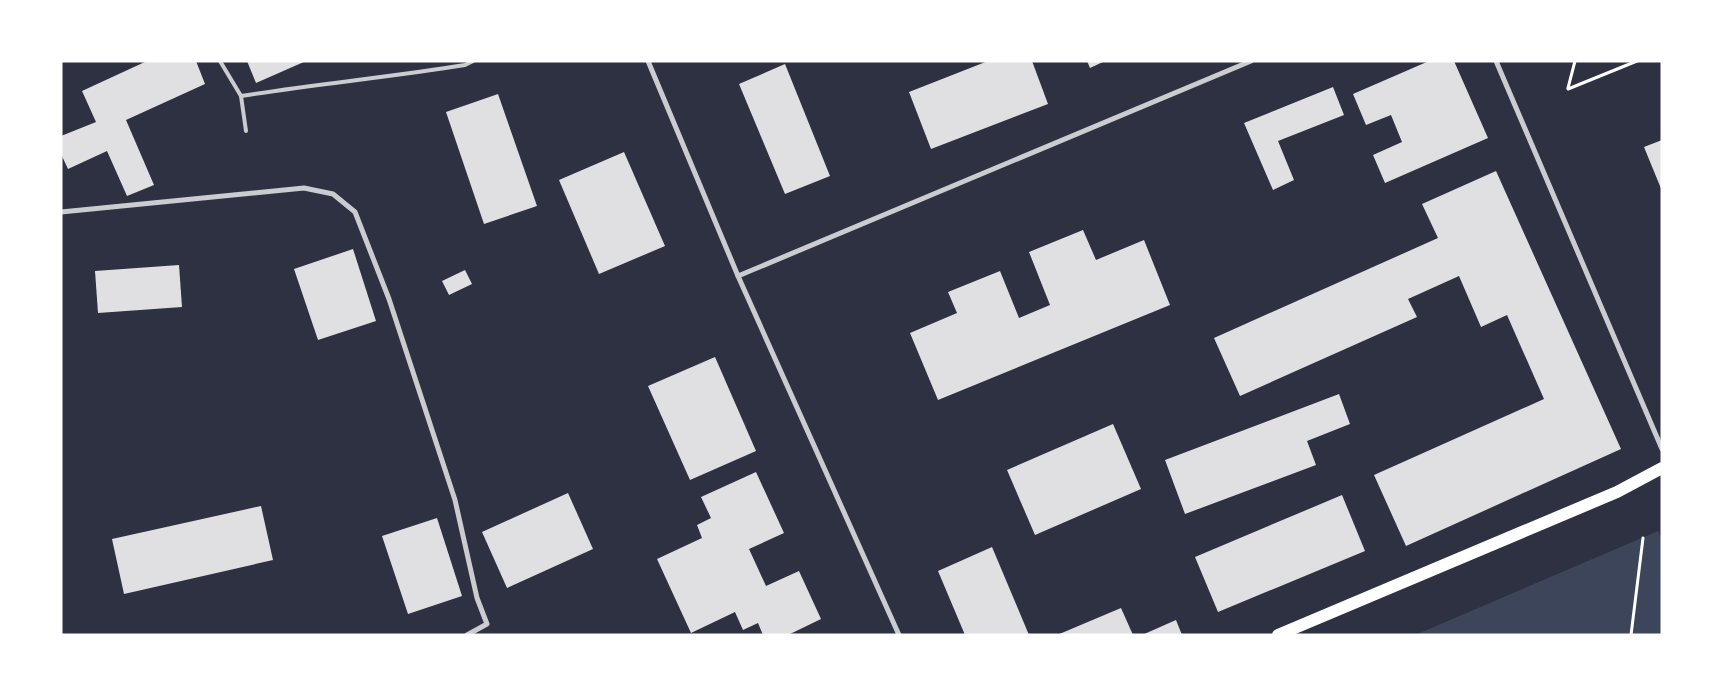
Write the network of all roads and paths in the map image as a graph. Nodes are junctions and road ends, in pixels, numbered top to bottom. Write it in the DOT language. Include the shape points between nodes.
graph roads {
  1 [pos="220,61"];
  2 [pos="473,61"];
  3 [pos="648,61"];
  4 [pos="1251,61"];
  5 [pos="1496,61"];
  6 [pos="1575,61"];
  7 [pos="1637,61"];
  8 [pos="241,96"];
  9 [pos="246,131"];
  10 [pos="61,212"];
  11 [pos="738,276"];
  12 [pos="1662,449"];
  13 [pos="1662,468"];
  14 [pos="1643,538"];
  15 [pos="468,635"];
  16 [pos="899,635"];
  17 [pos="1278,635"];
  18 [pos="1631,635"];
  1 -- 8 [label="lane"];
  2 -- 8 [label="lane" via="396,76"];
  3 -- 11 [label="street"];
  4 -- 11 [label="street"];
  5 -- 12 [label="street"];
  6 -- 7 [label="path" via="1568,89"];
  8 -- 9 [label="lane"];
  10 -- 15 [label="street" via="304,188 333,194 355,212 389,299 455,500 477,598 487,624"];
  11 -- 16 [label="street"];
  13 -- 17 [label="main road" via="1617,492"];
  14 -- 18 [label="path"];
}
